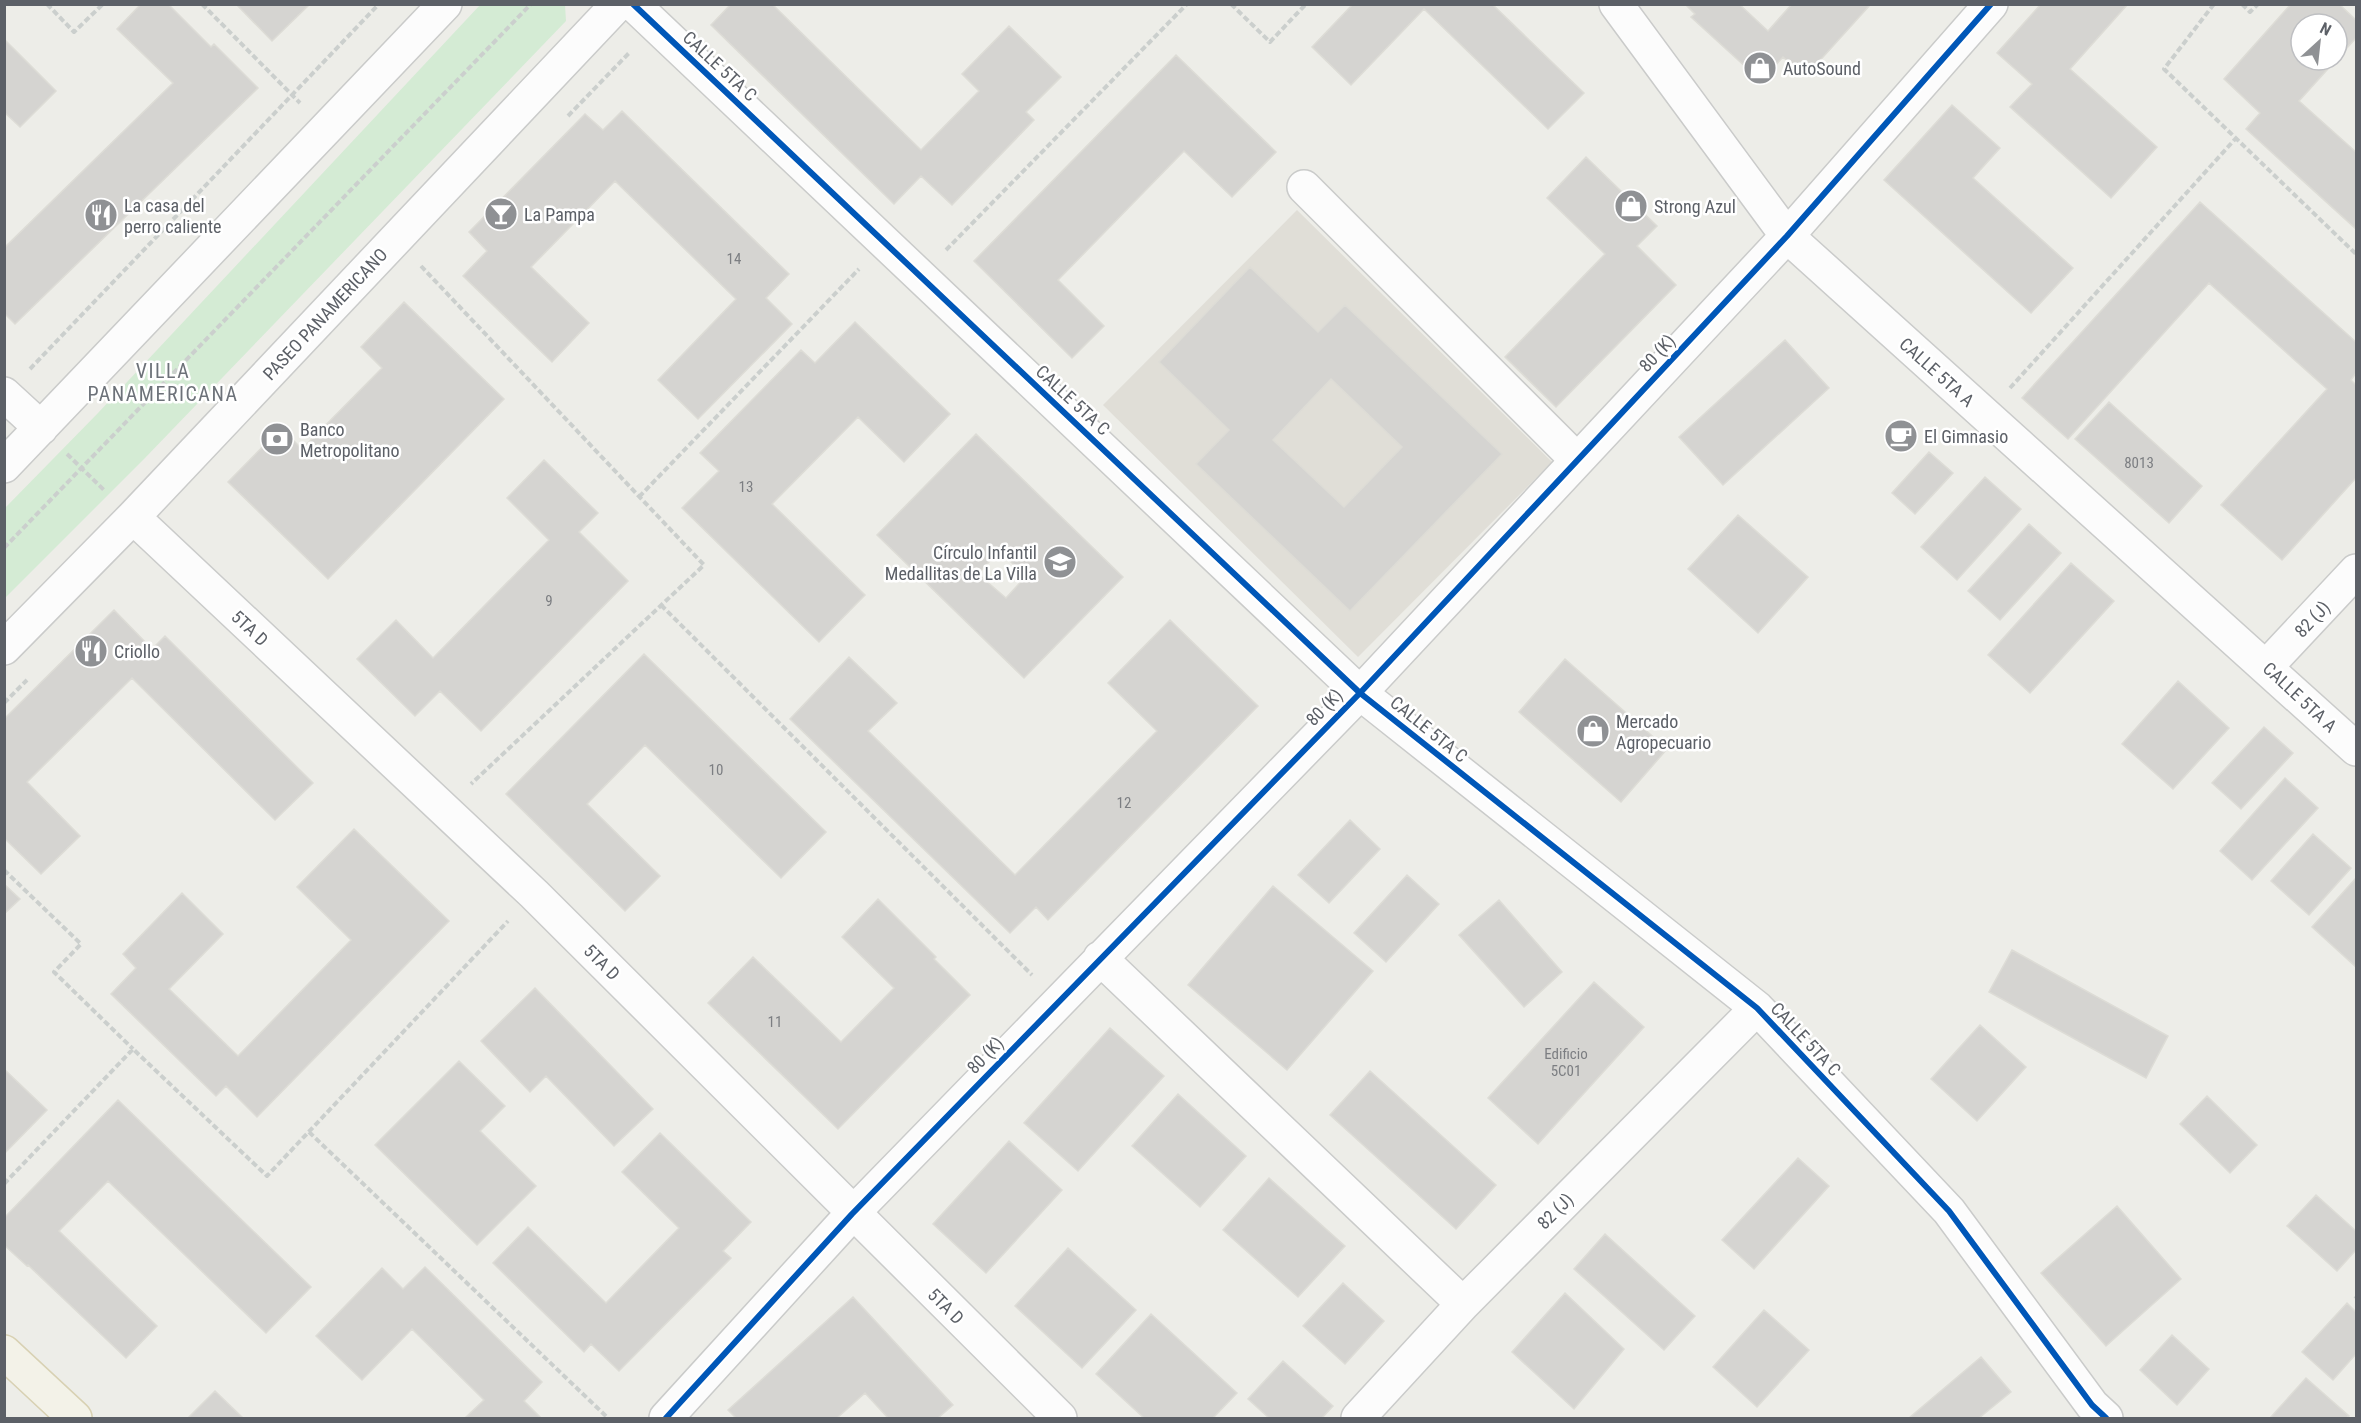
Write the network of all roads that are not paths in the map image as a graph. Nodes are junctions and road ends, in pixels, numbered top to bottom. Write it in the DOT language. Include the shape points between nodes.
graph roads {
  1 [pos="445,4"];
  2 [pos="618,4"];
  3 [pos="633,4"];
  4 [pos="1616,4"];
  5 [pos="1991,4"];
  6 [pos="1304,187"];
  7 [pos="1787,236"];
  8 [pos="5,394"];
  9 [pos="41,428"];
  10 [pos="1577,460"];
  11 [pos="4,466"];
  12 [pos="133,518"];
  13 [pos="2356,572"];
  14 [pos="4,648"];
  15 [pos="2267,666"];
  16 [pos="1360,693"];
  17 [pos="2356,749"];
  18 [pos="1100,958"];
  19 [pos="1756,1008"];
  20 [pos="852,1214"];
  21 [pos="1463,1304"];
  22 [pos="4,1352"];
  23 [pos="75,1419"];
  24 [pos="666,1419"];
  25 [pos="1060,1419"];
  26 [pos="1358,1419"];
  27 [pos="2106,1419"];
  1 -- 9 [label="street"];
  2 -- 12 [label="street, PASEO PANAMERICANO"];
  3 -- 16 [label="street, CALLE 5TA C"];
  4 -- 7 [label="street, CALLE 5TA A"];
  5 -- 7 [label="street, 80 (K)"];
  6 -- 10 [label="street"];
  7 -- 10 [label="street, 80 (K)"];
  7 -- 15 [label="street, CALLE 5TA A"];
  8 -- 9 [label="street"];
  9 -- 11 [label="street"];
  10 -- 16 [label="street, 80 (K)"];
  12 -- 14 [label="street, PASEO PANAMERICANO"];
  12 -- 20 [label="street, 5TA D" via="534,894"];
  13 -- 15 [label="street, 82 (J)"];
  15 -- 17 [label="street, CALLE 5TA A"];
  16 -- 18 [label="street, 80 (K)"];
  16 -- 19 [label="street, CALLE 5TA C"];
  18 -- 20 [label="street, 80 (K)"];
  18 -- 21 [label="street"];
  19 -- 21 [label="street, 82 (J)"];
  19 -- 27 [label="street, CALLE 5TA C" via="1949,1211"];
  20 -- 24 [label="street, 80 (K)"];
  20 -- 25 [label="street, 5TA D"];
  21 -- 26 [label="street, 82 (J)"];
  22 -- 23 [label="main road"];
}
